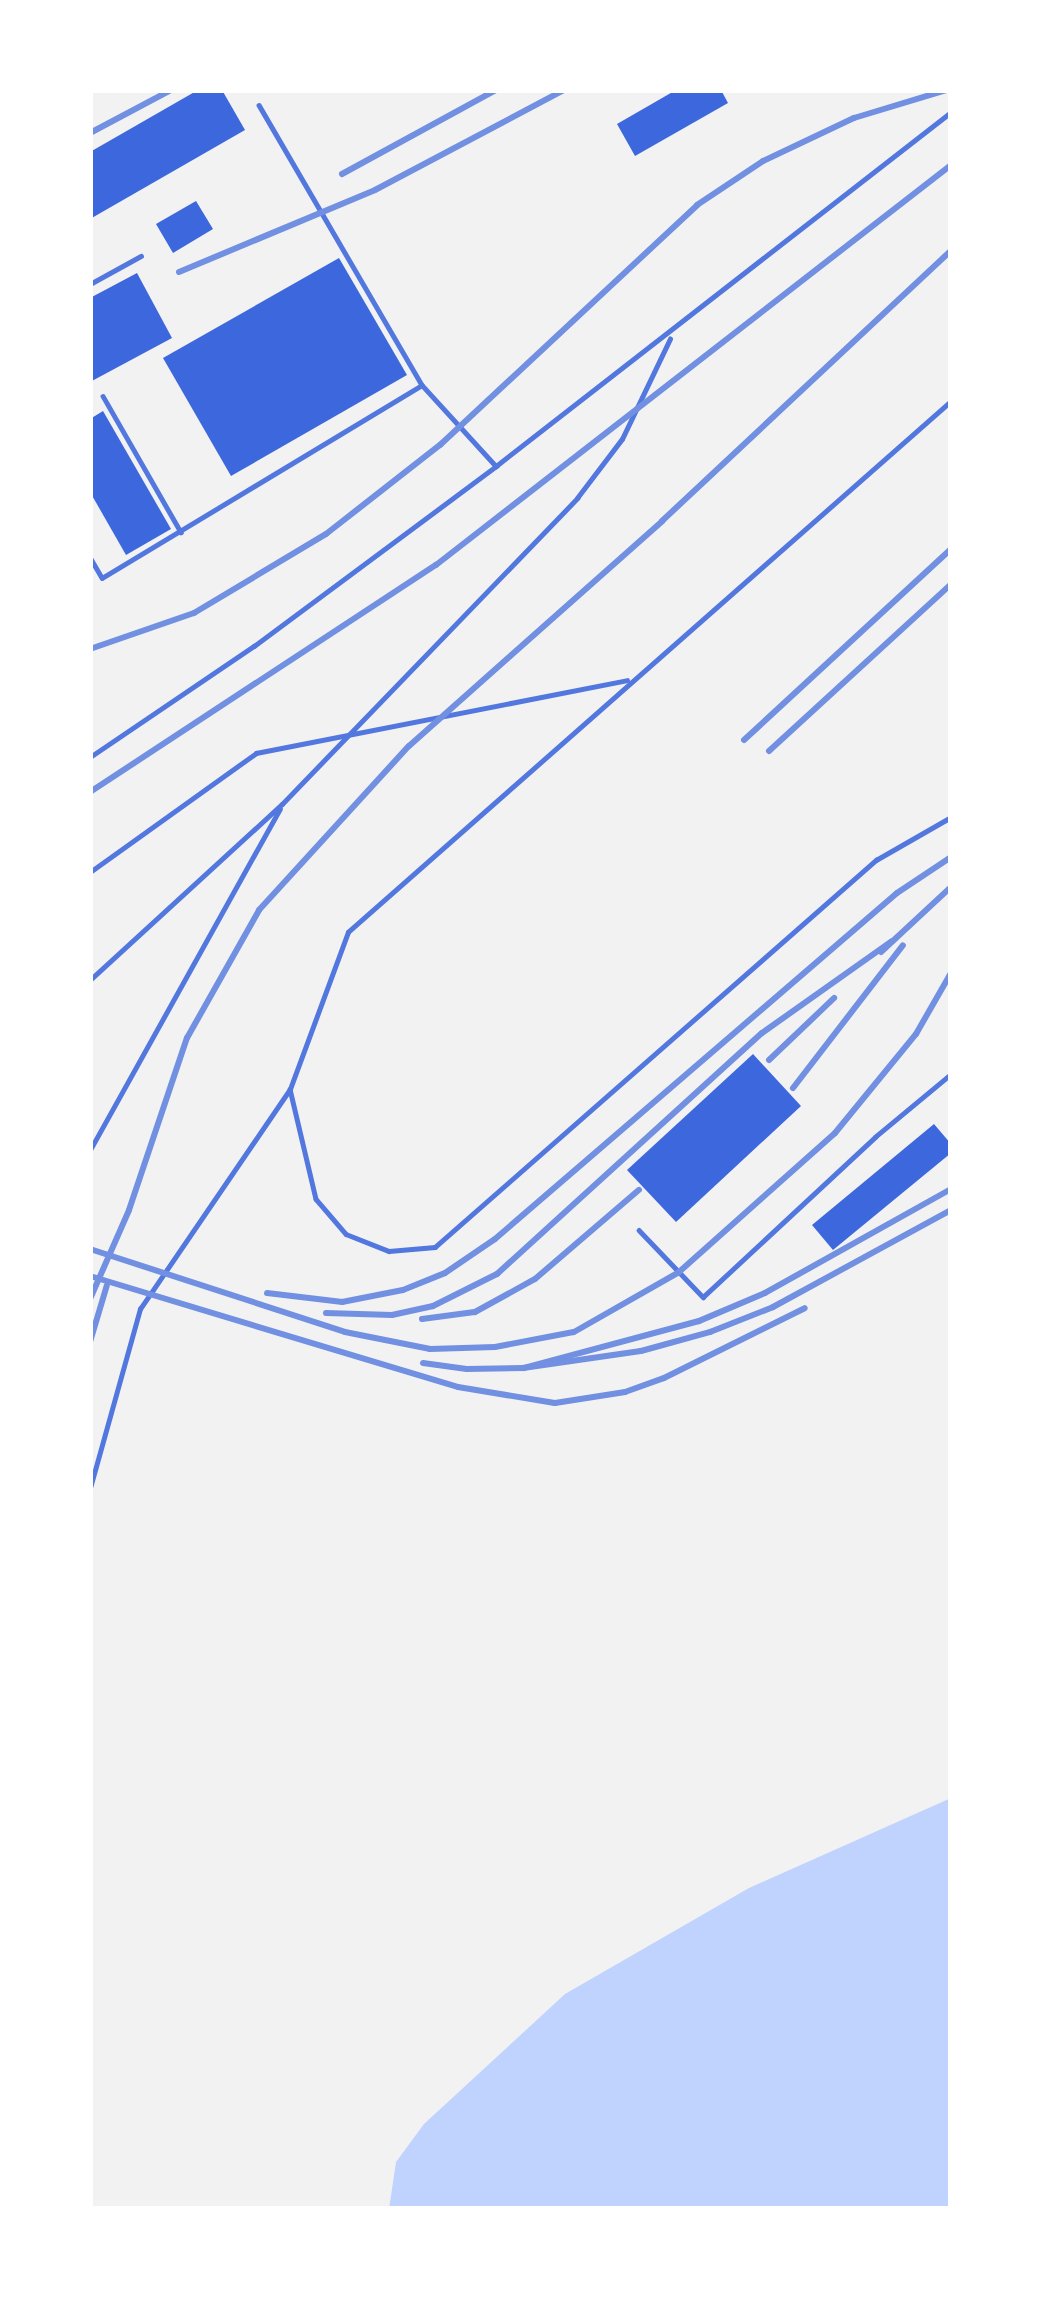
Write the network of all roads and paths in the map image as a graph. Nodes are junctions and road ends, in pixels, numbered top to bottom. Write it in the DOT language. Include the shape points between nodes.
graph roads {
  1 [pos="259,105"];
  2 [pos="951,112"];
  3 [pos="141,256"];
  4 [pos="90,284"];
  5 [pos="672,334"];
  6 [pos="422,385"];
  7 [pos="103,396"];
  8 [pos="951,401"];
  9 [pos="496,466"];
  10 [pos="181,532"];
  11 [pos="90,557"];
  12 [pos="633,679"];
  13 [pos="90,758"];
  14 [pos="282,804"];
  15 [pos="951,817"];
  16 [pos="90,872"];
  17 [pos="90,980"];
  18 [pos="951,1075"];
  19 [pos="290,1089"];
  20 [pos="90,1150"];
  21 [pos="639,1230"];
  22 [pos="90,1488"];
  1 -- 6 [label="lane"];
  2 -- 5 [label="lane"];
  3 -- 4 [label="lane"];
  5 -- 9 [label="lane"];
  5 -- 14 [label="lane" via="622,440 577,498"];
  6 -- 9 [label="lane"];
  6 -- 10 [label="lane"];
  7 -- 10 [label="lane"];
  8 -- 12 [label="lane"];
  9 -- 13 [label="lane"];
  10 -- 11 [label="lane" via="102,578"];
  12 -- 16 [label="lane" via="256,753"];
  12 -- 19 [label="lane" via="348,932"];
  14 -- 17 [label="lane"];
  14 -- 20 [label="lane"];
  15 -- 19 [label="lane" via="876,860 435,1247 389,1251 346,1234 316,1199"];
  18 -- 21 [label="lane" via="703,1297"];
  19 -- 22 [label="lane" via="140,1309"];
}
